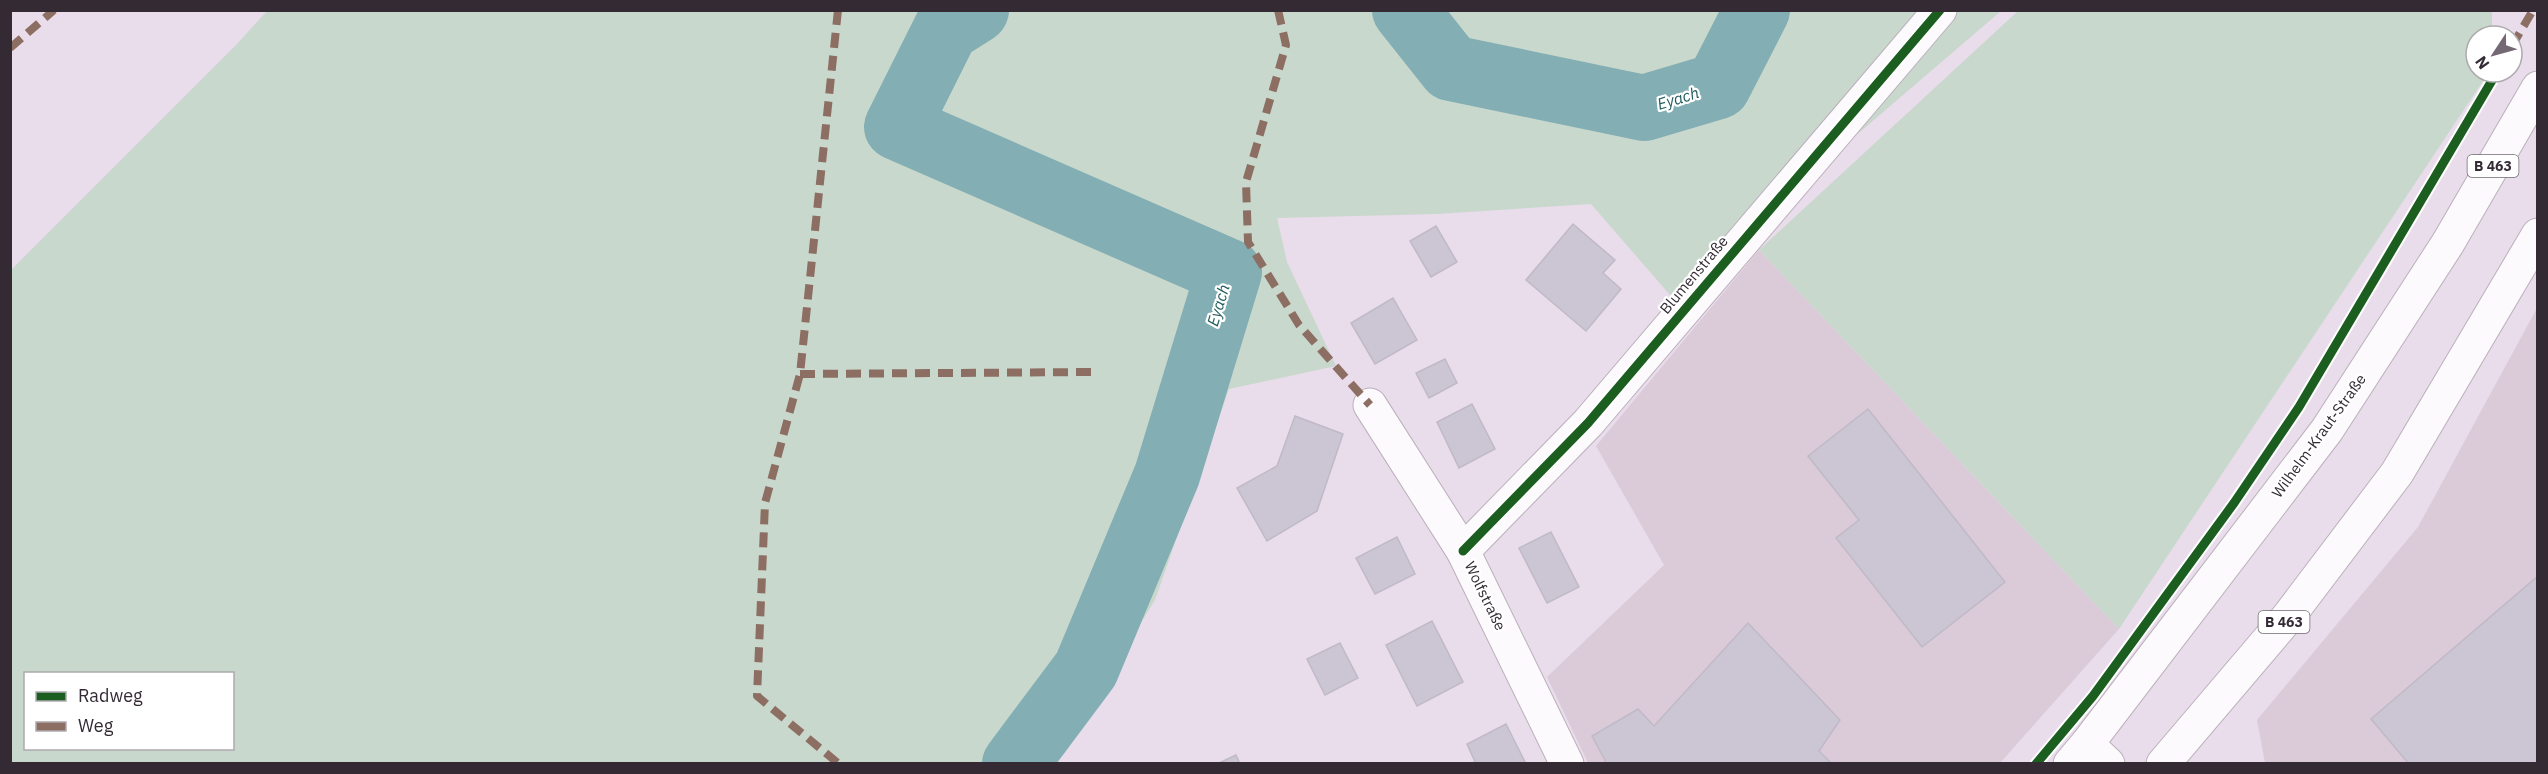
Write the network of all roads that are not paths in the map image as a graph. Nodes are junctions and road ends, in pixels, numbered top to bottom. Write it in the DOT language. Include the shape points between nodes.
graph roads {
  1 [pos="1940,10"];
  2 [pos="2538,88"];
  3 [pos="2538,235"];
  4 [pos="1370,405"];
  5 [pos="1463,551"];
  6 [pos="2089,757"];
  7 [pos="1567,764"];
  8 [pos="2163,764"];
  1 -- 5 [label="main road, Blumenstraße" via="1588,423"];
  2 -- 6 [label="main road, Wilhelm-Kraut-Straße / B 463" via="2448,243 2327,430"];
  3 -- 8 [label="main road, B 463" via="2397,473 2288,617"];
  4 -- 5 [label="main road, Wolfstraße"];
  5 -- 7 [label="main road, Wolfstraße"];
}
